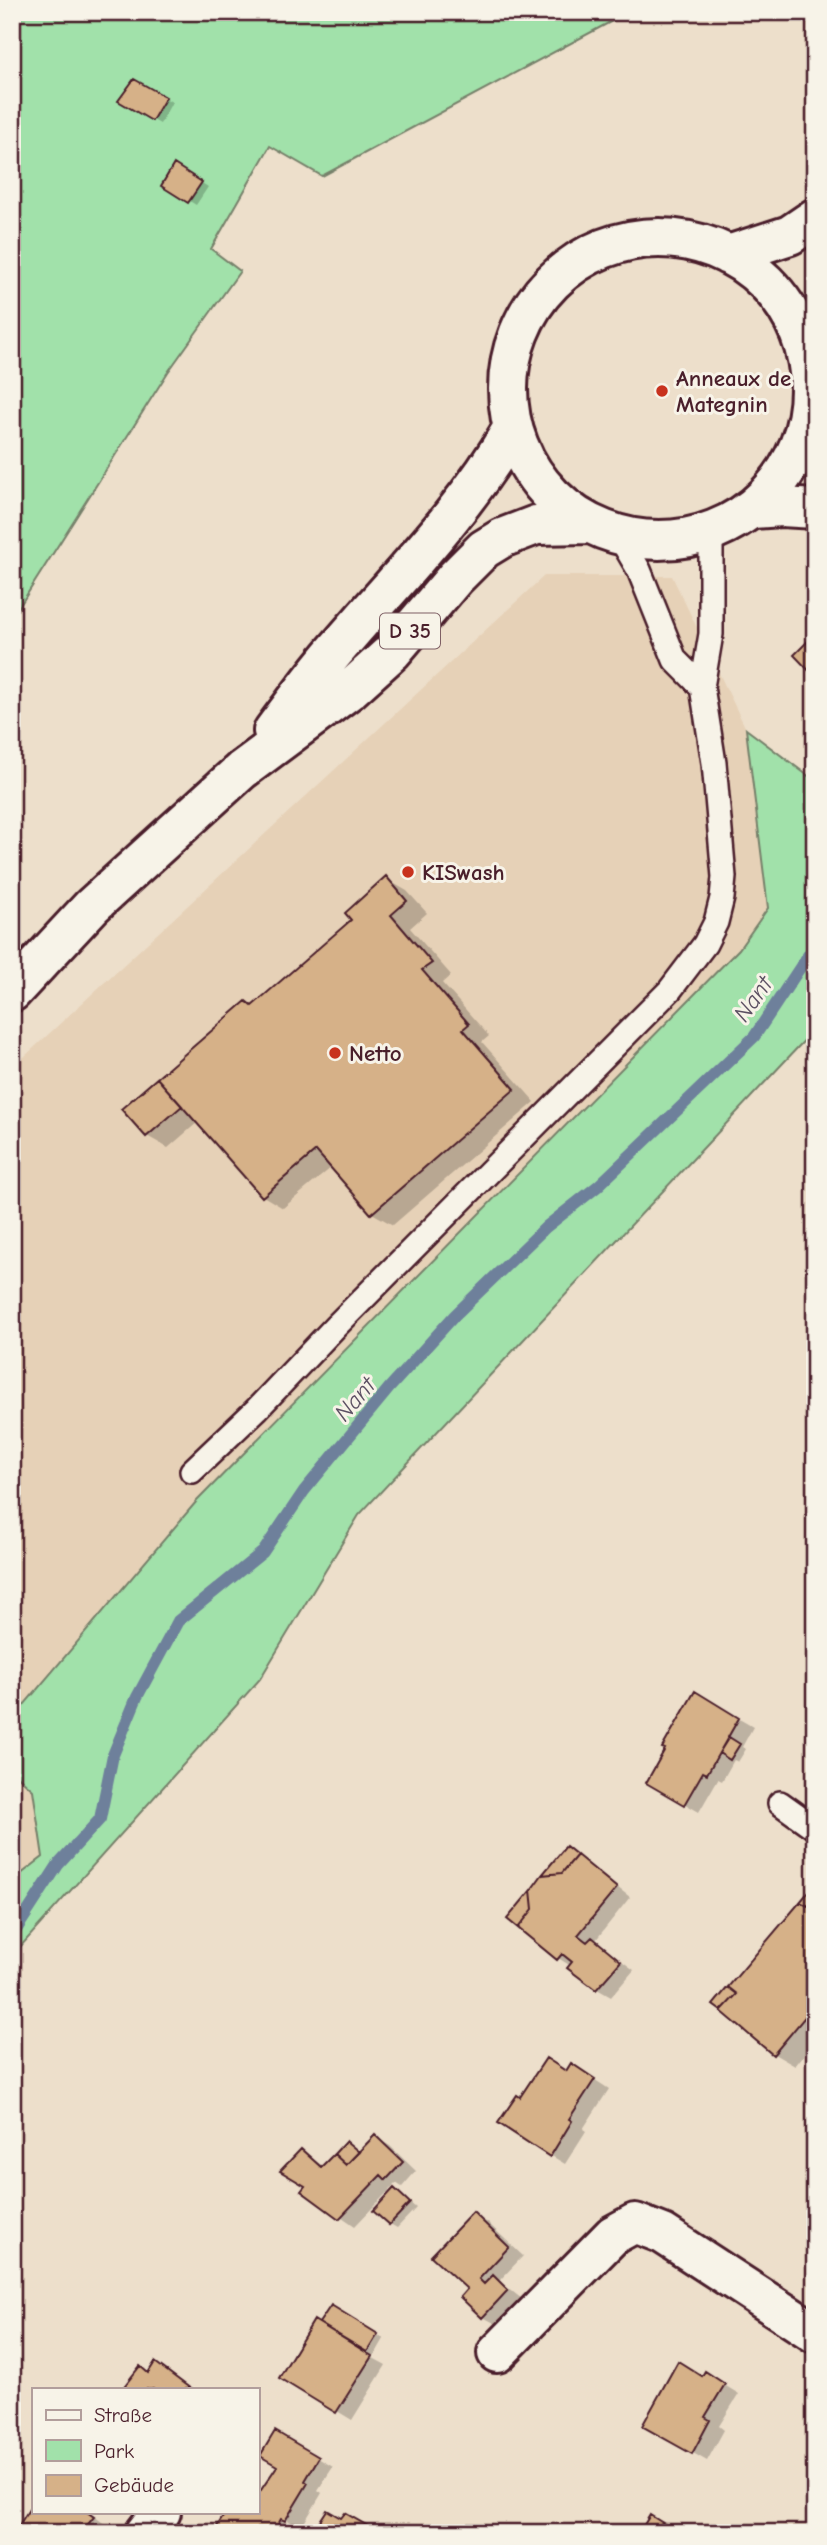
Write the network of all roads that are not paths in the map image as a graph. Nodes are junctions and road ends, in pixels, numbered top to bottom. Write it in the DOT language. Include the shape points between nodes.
graph roads {
  1 [pos="815,218"];
  2 [pos="728,255"];
  3 [pos="810,337"];
  4 [pos="812,421"];
  5 [pos="512,429"];
  6 [pos="752,509"];
  7 [pos="815,509"];
  8 [pos="603,530"];
  9 [pos="710,532"];
  10 [pos="702,687"];
  11 [pos="242,770"];
  12 [pos="92,906"];
  13 [pos="12,965"];
  14 [pos="12,992"];
  15 [pos="192,1471"];
  16 [pos="780,1803"];
  17 [pos="815,1828"];
  18 [pos="815,2333"];
  19 [pos="497,2353"];
  20 [pos="159,2514"];
  21 [pos="145,2533"];
  1 -- 2 [label="main road" via="790,235"];
  2 -- 3 [label="main road" via="768,284"];
  2 -- 5 [label="main road" via="681,240 631,240 607,247 564,272 531,309 517,337 509,367"];
  3 -- 4 [label="main road"];
  4 -- 6 [label="main road" via="794,459"];
  5 -- 8 [label="main road" via="540,484 562,506"];
  5 -- 11 [label="main road, D 35" via="467,498"];
  6 -- 7 [label="main road"];
  6 -- 9 [label="main road"];
  8 -- 9 [label="main road" via="649,541 680,540"];
  8 -- 10 [label="lane" via="639,570 675,660"];
  8 -- 11 [label="main road, D 35" via="536,525 484,549 392,652 352,689"];
  9 -- 10 [label="lane" via="711,634"];
  10 -- 15 [label="lane" via="724,877 716,922 705,944 670,990"];
  11 -- 12 [label="main road, D 35"];
  12 -- 13 [label="main road, D 35"];
  12 -- 14 [label="main road, D 35"];
  16 -- 17 [label="lane"];
  18 -- 19 [label="main road" via="663,2234 635,2223 613,2235"];
  20 -- 21 [label="main road"];
}
